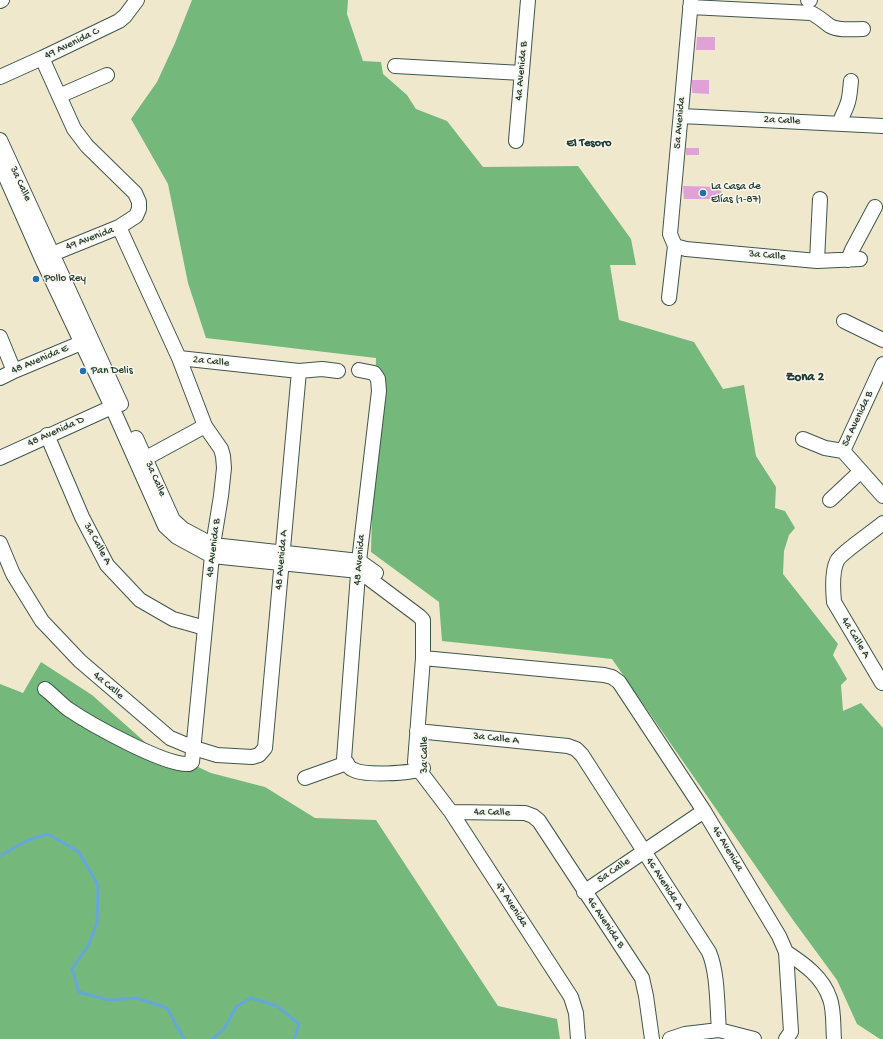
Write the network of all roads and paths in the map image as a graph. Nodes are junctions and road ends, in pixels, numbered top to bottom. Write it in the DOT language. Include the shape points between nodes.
graph roads {
  1 [pos="137,0"];
  2 [pos="528,0"];
  3 [pos="690,3"];
  4 [pos="863,29"];
  5 [pos="42,58"];
  6 [pos="396,66"];
  7 [pos="522,74"];
  8 [pos="107,75"];
  9 [pos="0,77"];
  10 [pos="851,82"];
  11 [pos="59,96"];
  12 [pos="681,116"];
  13 [pos="840,124"];
  14 [pos="883,126"];
  15 [pos="0,140"];
  16 [pos="516,141"];
  17 [pos="0,164"];
  18 [pos="5,189"];
  19 [pos="820,199"];
  20 [pos="875,208"];
  21 [pos="119,227"];
  22 [pos="675,246"];
  23 [pos="47,256"];
  24 [pos="817,261"];
  25 [pos="669,298"];
  26 [pos="844,321"];
  27 [pos="0,338"];
  28 [pos="883,340"];
  29 [pos="81,343"];
  30 [pos="179,358"];
  31 [pos="883,364"];
  32 [pos="359,370"];
  33 [pos="14,371"];
  34 [pos="299,371"];
  35 [pos="338,371"];
  36 [pos="0,378"];
  37 [pos="112,407"];
  38 [pos="205,426"];
  39 [pos="47,436"];
  40 [pos="803,439"];
  41 [pos="843,451"];
  42 [pos="0,458"];
  43 [pos="141,461"];
  44 [pos="861,471"];
  45 [pos="883,496"];
  46 [pos="830,500"];
  47 [pos="883,523"];
  48 [pos="0,543"];
  49 [pos="212,550"];
  50 [pos="282,558"];
  51 [pos="359,566"];
  52 [pos="205,628"];
  53 [pos="427,659"];
  54 [pos="882,683"];
  55 [pos="45,689"];
  56 [pos="421,732"];
  57 [pos="194,748"];
  58 [pos="265,748"];
  59 [pos="576,749"];
  60 [pos="346,763"];
  61 [pos="423,772"];
  62 [pos="306,778"];
  63 [pos="704,811"];
  64 [pos="451,812"];
  65 [pos="533,816"];
  66 [pos="643,851"];
  67 [pos="584,892"];
  68 [pos="786,952"];
  69 [pos="719,1030"];
  70 [pos="578,1039"];
  71 [pos="652,1039"];
  72 [pos="670,1039"];
  73 [pos="754,1039"];
  74 [pos="786,1039"];
  75 [pos="834,1039"];
  1 -- 5 [label="street, 49 Avenida C" via="119,21"];
  2 -- 7 [label="street, 4a Avenida B"];
  3 -- 4 [label="street" via="811,13 839,29"];
  3 -- 12 [label="street, 5a Avenida"];
  5 -- 9 [label="street, 49 Avenida C"];
  5 -- 11 [label="street"];
  6 -- 7 [label="street"];
  7 -- 16 [label="street, 4a Avenida B"];
  8 -- 11 [label="street"];
  10 -- 13 [label="street" via="847,106"];
  11 -- 21 [label="street, 49 Avenida" via="74,129 87,146 136,193 139,210 136,216"];
  12 -- 13 [label="street, 2a Calle"];
  12 -- 22 [label="street, 5a Avenida" via="670,234"];
  13 -- 14 [label="street, 2a Calle"];
  15 -- 23 [label="street, 3a Calle"];
  17 -- 18 [label="street, 3a Calle"];
  18 -- 23 [label="street, 3a Calle"];
  19 -- 24 [label="street"];
  20 -- 24 [label="street, 3a Calle" via="852,250 854,259"];
  21 -- 23 [label="street, 49 Avenida"];
  21 -- 30 [label="street, 2a Calle"];
  22 -- 24 [label="street, 3a Calle"];
  22 -- 25 [label="street, 5a Avenida"];
  23 -- 29 [label="street, 3a Calle"];
  23 -- 43 [label="street, 3a Calle"];
  26 -- 28 [label="street"];
  27 -- 33 [label="street"];
  29 -- 33 [label="street, 48 Avenida E"];
  29 -- 37 [label="street, 3a Calle"];
  30 -- 34 [label="street, 2a Calle"];
  30 -- 38 [label="street, 48 Avenida B"];
  31 -- 41 [label="street, 5a Avenida B"];
  32 -- 51 [label="street, 48 Avenida" via="374,373 378,379 379,391"];
  33 -- 36 [label="street, 48 Avenida E"];
  34 -- 35 [label="street, 2a Calle"];
  34 -- 50 [label="street, 48 Avenida A"];
  37 -- 39 [label="street, 48 Avenida D"];
  37 -- 43 [label="street, 3a Calle"];
  38 -- 43 [label="street"];
  38 -- 49 [label="street, 48 Avenida B" via="221,449 224,468"];
  39 -- 42 [label="street, 48 Avenida D"];
  39 -- 52 [label="street, 3a Calle A" via="82,517 107,565 140,600 173,619"];
  40 -- 41 [label="street" via="825,448"];
  41 -- 44 [label="street"];
  43 -- 49 [label="street, 3a Calle" via="165,526 177,537"];
  44 -- 45 [label="street"];
  44 -- 46 [label="street"];
  47 -- 54 [label="street, 4a Calle A" via="837,561 833,591 834,602"];
  48 -- 57 [label="street, 4a Calle" via="13,574 42,621 80,661 170,738"];
  49 -- 50 [label="street, 3a Calle"];
  49 -- 52 [label="street, 48 Avenida B"];
  50 -- 51 [label="street, 3a Calle"];
  50 -- 58 [label="street, 48 Avenida A"];
  51 -- 53 [label="street, 3a Calle" via="423,620"];
  51 -- 60 [label="street, 48 Avenida" via="344,754"];
  52 -- 57 [label="street, 48 Avenida B"];
  53 -- 56 [label="street, 3a Calle"];
  53 -- 63 [label="street, 46 Avenida" via="604,674 612,677 618,682"];
  55 -- 57 [label="street, 48 Avenida B" via="73,712 130,744 161,757 184,765 189,764 192,762"];
  56 -- 59 [label="street, 3a Calle A" via="568,746"];
  56 -- 61 [label="street, 3a Calle"];
  57 -- 58 [label="street, 4a Calle" via="217,755 252,757 259,755"];
  59 -- 66 [label="street, 46 Avenida A"];
  60 -- 61 [label="street" via="352,769 368,773"];
  60 -- 62 [label="street"];
  61 -- 64 [label="street, 47 Avenida"];
  63 -- 66 [label="street, 5a Calle"];
  63 -- 68 [label="street, 46 Avenida"];
  64 -- 65 [label="street, 4a Calle" via="525,813"];
  64 -- 70 [label="street, 47 Avenida" via="571,996 576,1013"];
  65 -- 67 [label="street, 46 Avenida B" via="539,821"];
  66 -- 67 [label="street, 5a Calle"];
  66 -- 69 [label="street, 46 Avenida A" via="709,952 714,971"];
  67 -- 71 [label="street, 46 Avenida B" via="642,978"];
  68 -- 74 [label="street, 46 Avenida" via="791,1032"];
  68 -- 75 [label="street" via="810,970 824,986 830,1000"];
  69 -- 72 [label="street" via="685,1034"];
  69 -- 73 [label="street"];
}
